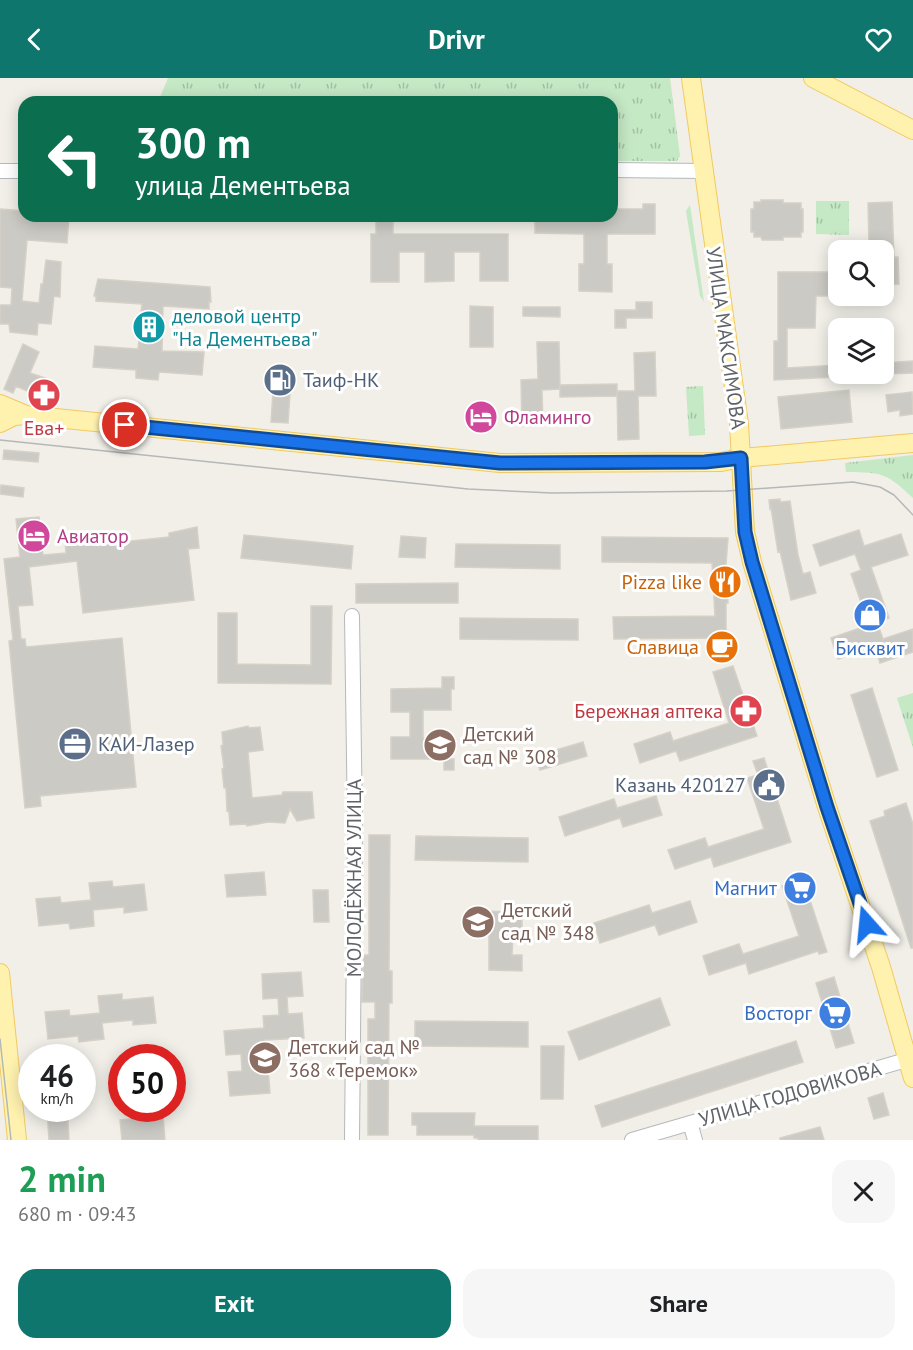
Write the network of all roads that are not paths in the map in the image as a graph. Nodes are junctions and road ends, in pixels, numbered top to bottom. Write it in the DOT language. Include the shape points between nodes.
graph roads {
  1 [pos="691,78"];
  2 [pos="813,78"];
  3 [pos="913,130"];
  4 [pos="618,170"];
  5 [pos="0,171"];
  6 [pos="18,171"];
  7 [pos="703,171"];
  8 [pos="0,404"];
  9 [pos="26,415"];
  10 [pos="0,423"];
  11 [pos="913,442"];
  12 [pos="741,458"];
  13 [pos="352,616"];
  14 [pos="0,972"];
  15 [pos="910,1059"];
  16 [pos="913,1078"];
  17 [pos="690,1123"];
  18 [pos="17,1140"];
  19 [pos="352,1140"];
  20 [pos="632,1140"];
  21 [pos="695,1140"];
  1 -- 7 [label="main road, УЛИЦА МАКСИМОВА"];
  2 -- 3 [label="main road"];
  4 -- 7 [label="street"];
  5 -- 6 [label="street"];
  7 -- 12 [label="main road, УЛИЦА МАКСИМОВА"];
  8 -- 9 [label="main road"];
  9 -- 10 [label="main road"];
  9 -- 12 [label="main road" via="500,463 705,462"];
  11 -- 12 [label="main road"];
  12 -- 15 [label="main road, УЛИЦА МАКСИМОВА" via="745,532 752,562"];
  13 -- 19 [label="street, МОЛОДЁЖНАЯ УЛИЦА"];
  14 -- 18 [label="main road"];
  15 -- 16 [label="main road, УЛИЦА МАКСИМОВА"];
  15 -- 17 [label="street, УЛИЦА ГОДОВИКОВА"];
  17 -- 20 [label="street, УЛИЦА ГОДОВИКОВА"];
  17 -- 21 [label="street"];
}
